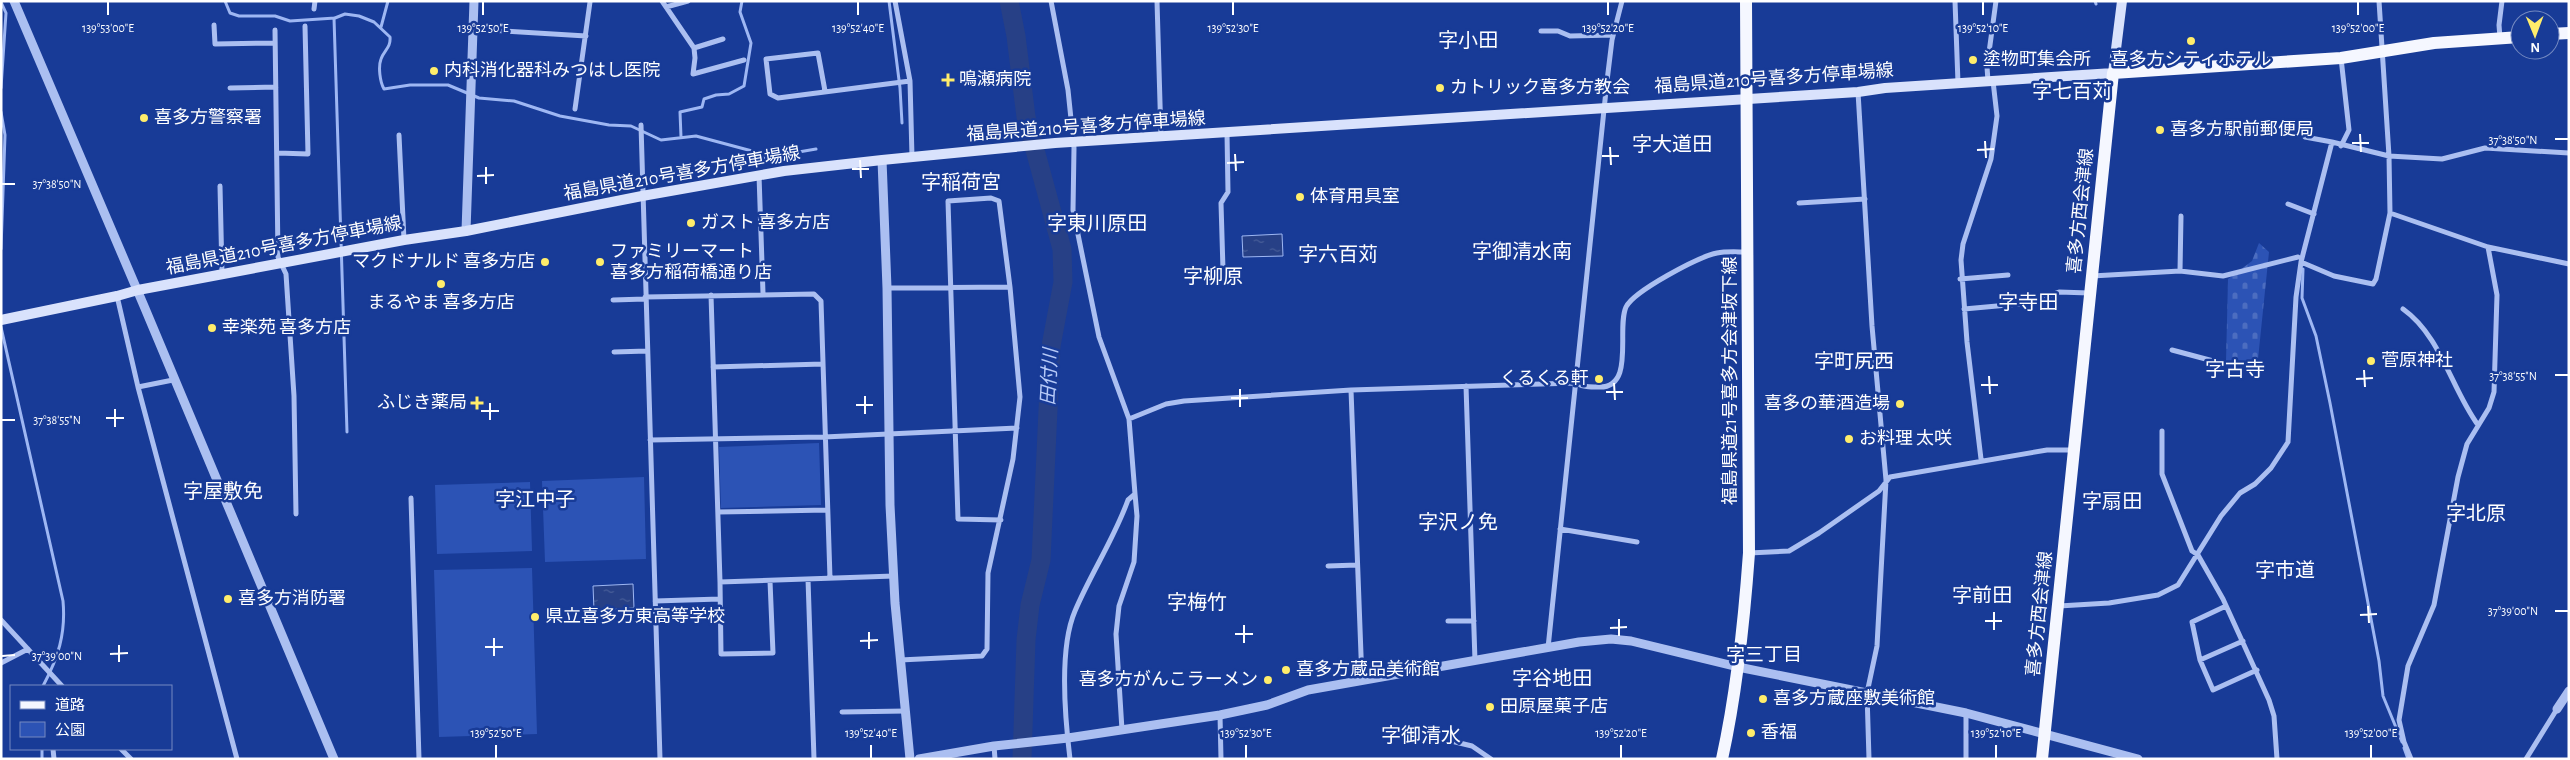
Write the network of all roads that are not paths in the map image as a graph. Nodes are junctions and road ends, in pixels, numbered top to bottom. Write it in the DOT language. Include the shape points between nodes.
graph roads {
  1 [pos="14,1"];
  2 [pos="315,1"];
  3 [pos="474,1"];
  4 [pos="662,1"];
  5 [pos="688,1"];
  6 [pos="895,1"];
  7 [pos="1051,1"];
  8 [pos="1157,1"];
  9 [pos="1622,1"];
  10 [pos="1746,1"];
  11 [pos="1955,1"];
  12 [pos="1996,1"];
  13 [pos="2122,1"];
  14 [pos="2380,1"];
  15 [pos="2502,1"];
  16 [pos="590,2"];
  17 [pos="666,8"];
  18 [pos="314,9"];
  19 [pos="214,25"];
  20 [pos="305,26"];
  21 [pos="473,28"];
  22 [pos="275,30"];
  23 [pos="1541,31"];
  24 [pos="1613,35"];
  25 [pos="586,36"];
  26 [pos="2500,38"];
  27 [pos="2510,38"];
  28 [pos="723,39"];
  29 [pos="274,43"];
  30 [pos="694,48"];
  31 [pos="2384,52"];
  32 [pos="2341,58"];
  33 [pos="744,60"];
  34 [pos="2113,73"];
  35 [pos="910,81"];
  36 [pos="1991,81"];
  37 [pos="1958,82"];
  38 [pos="276,87"];
  39 [pos="230,88"];
  40 [pos="825,92"];
  41 [pos="1858,92"];
  42 [pos="1747,99"];
  43 [pos="1604,107"];
  44 [pos="576,109"];
  45 [pos="641,125"];
  46 [pos="2305,132"];
  47 [pos="1227,133"];
  48 [pos="399,135"];
  49 [pos="1161,138"];
  50 [pos="2332,142"];
  51 [pos="1073,143"];
  52 [pos="2341,146"];
  53 [pos="278,153"];
  54 [pos="2569,153"];
  55 [pos="2389,156"];
  56 [pos="912,157"];
  57 [pos="882,160"];
  58 [pos="759,176"];
  59 [pos="220,186"];
  60 [pos="642,196"];
  61 [pos="1865,199"];
  62 [pos="1799,203"];
  63 [pos="2288,204"];
  64 [pos="2390,213"];
  65 [pos="2314,214"];
  66 [pos="2181,216"];
  67 [pos="466,231"];
  68 [pos="404,240"];
  69 [pos="2488,247"];
  70 [pos="1748,252"];
  71 [pos="2300,260"];
  72 [pos="282,263"];
  73 [pos="2569,264"];
  74 [pos="1223,270"];
  75 [pos="2180,271"];
  76 [pos="222,275"];
  77 [pos="2008,275"];
  78 [pos="2092,276"];
  79 [pos="1960,279"];
  80 [pos="1010,287"];
  81 [pos="887,288"];
  82 [pos="950,288"];
  83 [pos="138,290"];
  84 [pos="763,293"];
  85 [pos="2090,293"];
  86 [pos="711,295"];
  87 [pos="117,296"];
  88 [pos="645,298"];
  89 [pos="613,300"];
  90 [pos="2403,309"];
  91 [pos="1964,310"];
  92 [pos="1,320"];
  93 [pos="2172,350"];
  94 [pos="647,351"];
  95 [pos="614,352"];
  96 [pos="2217,362"];
  97 [pos="823,364"];
  98 [pos="713,367"];
  99 [pos="173,380"];
  100 [pos="1576,383"];
  101 [pos="1466,386"];
  102 [pos="138,387"];
  103 [pos="1351,390"];
  104 [pos="1129,419"];
  105 [pos="2478,425"];
  106 [pos="1017,428"];
  107 [pos="956,430"];
  108 [pos="2162,431"];
  109 [pos="888,433"];
  110 [pos="824,437"];
  111 [pos="650,440"];
  112 [pos="715,440"];
  113 [pos="2074,450"];
  114 [pos="1981,460"];
  115 [pos="1886,480"];
  116 [pos="1135,494"];
  117 [pos="410,498"];
  118 [pos="827,510"];
  119 [pos="718,512"];
  120 [pos="296,514"];
  121 [pos="1001,520"];
  122 [pos="1560,529"];
  123 [pos="1637,542"];
  124 [pos="1749,553"];
  125 [pos="2198,555"];
  126 [pos="1328,566"];
  127 [pos="1358,566"];
  128 [pos="894,576"];
  129 [pos="830,578"];
  130 [pos="808,579"];
  131 [pos="770,581"];
  132 [pos="720,582"];
  133 [pos="720,599"];
  134 [pos="655,602"];
  135 [pos="2058,606"];
  136 [pos="2226,606"];
  137 [pos="1,620"];
  138 [pos="1448,621"];
  139 [pos="1474,621"];
  140 [pos="2243,641"];
  141 [pos="1548,648"];
  142 [pos="28,649"];
  143 [pos="900,660"];
  144 [pos="1475,660"];
  145 [pos="2200,660"];
  146 [pos="1,664"];
  147 [pos="1738,668"];
  148 [pos="2257,670"];
  149 [pos="1362,681"];
  150 [pos="61,685"];
  151 [pos="2569,691"];
  152 [pos="1867,693"];
  153 [pos="2557,709"];
  154 [pos="906,711"];
  155 [pos="842,712"];
  156 [pos="1966,713"];
  157 [pos="1220,715"];
  158 [pos="1122,730"];
  159 [pos="2045,734"];
  160 [pos="1068,738"];
  161 [pos="1447,740"];
  162 [pos="994,746"];
  163 [pos="122,750"];
  164 [pos="2125,756"];
  165 [pos="131,759"];
  166 [pos="237,759"];
  167 [pos="334,759"];
  168 [pos="418,759"];
  169 [pos="660,759"];
  170 [pos="814,759"];
  171 [pos="910,759"];
  172 [pos="920,759"];
  173 [pos="996,759"];
  174 [pos="1070,759"];
  175 [pos="1221,759"];
  176 [pos="1491,759"];
  177 [pos="1722,759"];
  178 [pos="1869,759"];
  179 [pos="1966,759"];
  180 [pos="2042,759"];
  181 [pos="2138,759"];
  182 [pos="2277,759"];
  183 [pos="2411,759"];
  184 [pos="2526,759"];
  1 -- 83 [label="street"];
  2 -- 18 [label="street"];
  3 -- 21 [label="street"];
  4 -- 17 [label="street"];
  5 -- 17 [label="street"];
  6 -- 35 [label="street"];
  7 -- 51 [label="street" via="1068,90"];
  8 -- 49 [label="street"];
  9 -- 24 [label="street"];
  10 -- 42 [label="main road, 福島県道21号喜多方会津坂下線"];
  11 -- 37 [label="street"];
  12 -- 36 [label="street" via="1987,67"];
  13 -- 34 [label="main road"];
  14 -- 31 [label="street"];
  15 -- 26 [label="street"];
  16 -- 25 [label="street"];
  17 -- 30 [label="street"];
  19 -- 29 [label="street" via="215,44"];
  20 -- 53 [label="street" via="308,154"];
  21 -- 25 [label="street"];
  21 -- 67 [label="street"];
  22 -- 29 [label="street"];
  23 -- 24 [label="street" via="1570,36"];
  24 -- 43 [label="street"];
  25 -- 44 [label="street"];
  26 -- 27 [label="main road"];
  26 -- 31 [label="main road" via="2434,43"];
  28 -- 30 [label="street"];
  29 -- 38 [label="street"];
  30 -- 33 [label="street" via="693,74"];
  31 -- 32 [label="main road"];
  31 -- 55 [label="street"];
  32 -- 34 [label="main road"];
  32 -- 52 [label="street" via="2349,130"];
  34 -- 36 [label="main road, 福島県道210号喜多方停車場線"];
  34 -- 78 [label="main road, 喜多方西会津線"];
  35 -- 40 [label="street"];
  35 -- 56 [label="street"];
  36 -- 37 [label="main road, 福島県道210号喜多方停車場線"];
  36 -- 79 [label="street" via="1997,116 1991,159 1963,244"];
  37 -- 41 [label="main road, 福島県道210号喜多方停車場線"];
  38 -- 39 [label="street"];
  38 -- 53 [label="street"];
  40 -- 40 [label="street" via="773,97 766,59 818,53"];
  41 -- 42 [label="main road, 福島県道210号喜多方停車場線"];
  41 -- 61 [label="street"];
  42 -- 43 [label="main road, 福島県道210号喜多方停車場線"];
  42 -- 70 [label="main road, 福島県道21号喜多方会津坂下線"];
  43 -- 47 [label="main road, 福島県道210号喜多方停車場線"];
  43 -- 100 [label="street"];
  45 -- 60 [label="street"];
  46 -- 50 [label="street" via="2305,137"];
  47 -- 49 [label="main road, 福島県道210号喜多方停車場線"];
  47 -- 74 [label="street" via="1228,192 1221,203"];
  48 -- 68 [label="street"];
  49 -- 51 [label="main road, 福島県道210号喜多方停車場線"];
  50 -- 52 [label="street"];
  50 -- 65 [label="street"];
  51 -- 56 [label="main road, 福島県道210号喜多方停車場線"];
  51 -- 104 [label="street" via="1072,202 1075,220 1099,337"];
  52 -- 55 [label="street"];
  53 -- 72 [label="street" via="278,257"];
  54 -- 55 [label="street" via="2485,148 2442,159"];
  55 -- 64 [label="street"];
  56 -- 57 [label="main road, 福島県道210号喜多方停車場線"];
  57 -- 58 [label="main road, 福島県道210号喜多方停車場線"];
  57 -- 81 [label="street"];
  58 -- 60 [label="main road, 福島県道210号喜多方停車場線"];
  58 -- 84 [label="street"];
  59 -- 76 [label="street"];
  60 -- 67 [label="main road, 福島県道210号喜多方停車場線"];
  60 -- 88 [label="street"];
  61 -- 62 [label="street"];
  61 -- 115 [label="street"];
  63 -- 65 [label="street"];
  64 -- 69 [label="street"];
  64 -- 71 [label="street" via="2374,284 2334,276"];
  65 -- 71 [label="street"];
  66 -- 75 [label="street"];
  67 -- 68 [label="main road, 福島県道210号喜多方停車場線"];
  68 -- 72 [label="main road, 福島県道210号喜多方停車場線"];
  69 -- 73 [label="street"];
  69 -- 105 [label="street" via="2497,295 2494,392"];
  70 -- 100 [label="street" via="1722,252 1707,256 1647,288 1626,307 1621,366 1616,382 1606,388"];
  70 -- 124 [label="main road, 福島県道21号喜多方会津坂下線"];
  71 -- 75 [label="street" via="2227,276"];
  71 -- 125 [label="street" via="2288,442 2270,468 2255,484 2240,493 2221,516"];
  72 -- 76 [label="main road, 福島県道210号喜多方停車場線"];
  72 -- 120 [label="street" via="286,274 294,396"];
  75 -- 78 [label="street"];
  76 -- 83 [label="main road, 福島県道210号喜多方停車場線"];
  77 -- 79 [label="street"];
  78 -- 85 [label="main road, 喜多方西会津線"];
  79 -- 91 [label="street"];
  80 -- 82 [label="street"];
  80 -- 82 [label="street" via="999,201 991,198 948,201"];
  80 -- 106 [label="street" via="1020,390"];
  81 -- 82 [label="street"];
  81 -- 109 [label="street"];
  82 -- 107 [label="street"];
  83 -- 87 [label="main road, 福島県道210号喜多方停車場線"];
  83 -- 99 [label="street"];
  84 -- 86 [label="street"];
  84 -- 97 [label="street" via="814,294 822,301"];
  85 -- 91 [label="street" via="2059,292 2030,303"];
  85 -- 113 [label="main road, 喜多方西会津線"];
  86 -- 88 [label="street"];
  86 -- 98 [label="street"];
  87 -- 92 [label="main road, 福島県道210号喜多方停車場線"];
  87 -- 102 [label="street"];
  88 -- 89 [label="street"];
  88 -- 94 [label="street"];
  90 -- 105 [label="street" via="2430,336 2460,398"];
  91 -- 114 [label="street"];
  93 -- 96 [label="street"];
  94 -- 95 [label="street"];
  94 -- 111 [label="street"];
  97 -- 98 [label="street"];
  97 -- 110 [label="street"];
  98 -- 112 [label="street"];
  99 -- 102 [label="street"];
  99 -- 167 [label="street"];
  100 -- 101 [label="street"];
  100 -- 122 [label="street"];
  101 -- 103 [label="street"];
  101 -- 139 [label="street"];
  102 -- 166 [label="street"];
  103 -- 104 [label="street" via="1166,404"];
  103 -- 127 [label="street"];
  104 -- 116 [label="street"];
  105 -- 183 [label="street" via="2463,457 2434,605 2408,666 2399,720"];
  106 -- 107 [label="street"];
  106 -- 121 [label="street"];
  107 -- 109 [label="street"];
  107 -- 121 [label="street" via="958,519"];
  108 -- 125 [label="street" via="2162,474 2192,550"];
  109 -- 110 [label="street"];
  109 -- 128 [label="street"];
  110 -- 112 [label="street"];
  110 -- 118 [label="street"];
  111 -- 112 [label="street"];
  111 -- 134 [label="street"];
  112 -- 119 [label="street"];
  113 -- 114 [label="street" via="2064,448"];
  113 -- 135 [label="main road, 喜多方西会津線"];
  114 -- 115 [label="street" via="1897,475"];
  115 -- 124 [label="street" via="1879,491 1785,553"];
  115 -- 152 [label="street" via="1877,646"];
  116 -- 158 [label="street" via="1134,562 1119,606 1116,628"];
  116 -- 160 [label="street" via="1128,500 1074,612 1066,657"];
  117 -- 168 [label="street"];
  118 -- 119 [label="street"];
  118 -- 129 [label="street"];
  119 -- 132 [label="street"];
  121 -- 143 [label="street" via="988,573 987,648 982,656"];
  122 -- 123 [label="street"];
  122 -- 141 [label="street"];
  124 -- 147 [label="main road, 福島県道21号喜多方会津坂下線"];
  125 -- 135 [label="street" via="2178,585 2158,595 2109,603"];
  125 -- 136 [label="street"];
  126 -- 127 [label="street"];
  127 -- 149 [label="street"];
  128 -- 129 [label="street"];
  128 -- 143 [label="street"];
  129 -- 130 [label="street"];
  130 -- 131 [label="street"];
  130 -- 170 [label="street"];
  131 -- 132 [label="street"];
  131 -- 133 [label="street" via="773,653 721,654"];
  132 -- 133 [label="street"];
  133 -- 134 [label="street"];
  134 -- 169 [label="street"];
  135 -- 159 [label="main road, 喜多方西会津線"];
  136 -- 140 [label="street"];
  136 -- 145 [label="street" via="2192,622"];
  137 -- 142 [label="street"];
  138 -- 139 [label="street"];
  139 -- 144 [label="street"];
  140 -- 145 [label="street"];
  140 -- 148 [label="street"];
  141 -- 144 [label="street"];
  141 -- 147 [label="street" via="1611,639"];
  142 -- 146 [label="street"];
  142 -- 150 [label="street"];
  143 -- 154 [label="street"];
  144 -- 149 [label="street"];
  145 -- 148 [label="street" via="2213,690"];
  147 -- 152 [label="street"];
  147 -- 177 [label="main road, 福島県道21号喜多方会津坂下線" via="1734,706"];
  148 -- 182 [label="street" via="2273,711"];
  149 -- 157 [label="street" via="1308,690 1267,706"];
  151 -- 153 [label="street"];
  152 -- 156 [label="street"];
  152 -- 178 [label="street"];
  153 -- 184 [label="street"];
  154 -- 155 [label="street"];
  154 -- 171 [label="street"];
  156 -- 159 [label="street"];
  156 -- 179 [label="street"];
  157 -- 158 [label="street"];
  157 -- 175 [label="street"];
  158 -- 160 [label="street"];
  159 -- 164 [label="street"];
  159 -- 180 [label="main road, 喜多方西会津線"];
  160 -- 162 [label="street"];
  160 -- 174 [label="street"];
  161 -- 176 [label="street" via="1472,746"];
  162 -- 172 [label="street"];
  162 -- 173 [label="street"];
  163 -- 165 [label="street"];
  164 -- 181 [label="street"];
}
